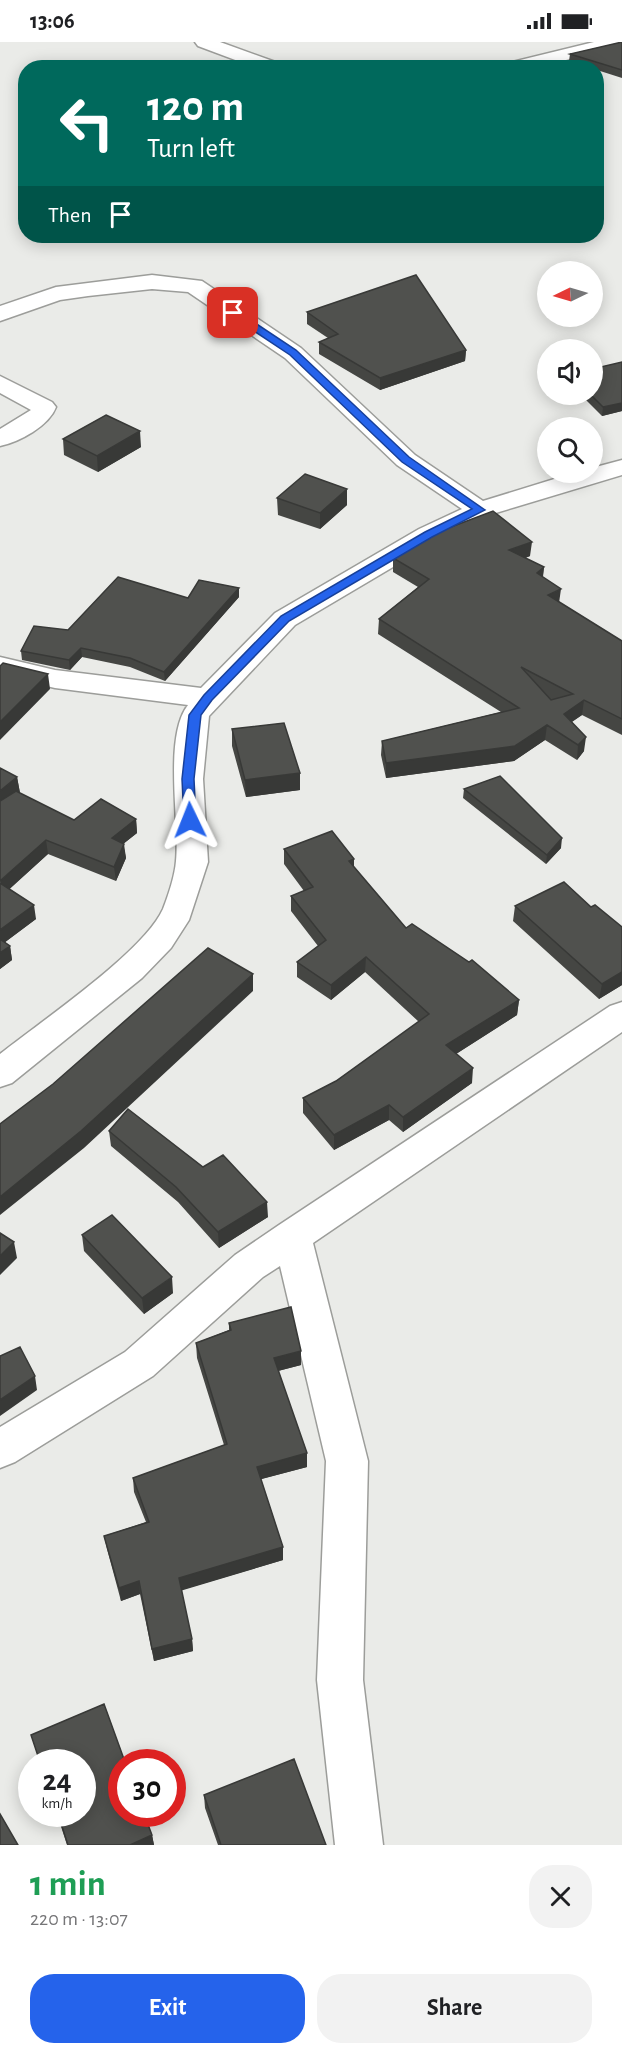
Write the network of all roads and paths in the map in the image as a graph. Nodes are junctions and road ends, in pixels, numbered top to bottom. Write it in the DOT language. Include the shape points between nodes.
graph roads {
  1 [pos="204,42"];
  2 [pos="616,42"];
  3 [pos="253,60"];
  4 [pos="543,60"];
  5 [pos="0,314"];
  6 [pos="0,383"];
  7 [pos="0,439"];
  8 [pos="622,466"];
  9 [pos="480,510"];
  10 [pos="0,666"];
  11 [pos="208,698"];
  12 [pos="614,1030"];
  13 [pos="0,1073"];
  14 [pos="292,1236"];
  15 [pos="0,1449"];
  16 [pos="359,1845"];
  1 -- 3 [label="street"];
  2 -- 4 [label="street"];
  5 -- 9 [label="street" via="56,294 152,282 194,286 293,352 406,460"];
  6 -- 7 [label="street" via="44,407 41,415"];
  8 -- 9 [label="street"];
  9 -- 11 [label="street" via="428,535 285,619"];
  10 -- 11 [label="street" via="55,678"];
  11 -- 13 [label="street" via="195,715 188,779 192,862 178,912 159,940 130,969"];
  12 -- 14 [label="street"];
  14 -- 15 [label="street" via="249,1266 139,1364"];
  14 -- 16 [label="street" via="347,1461 340,1680"];
}
